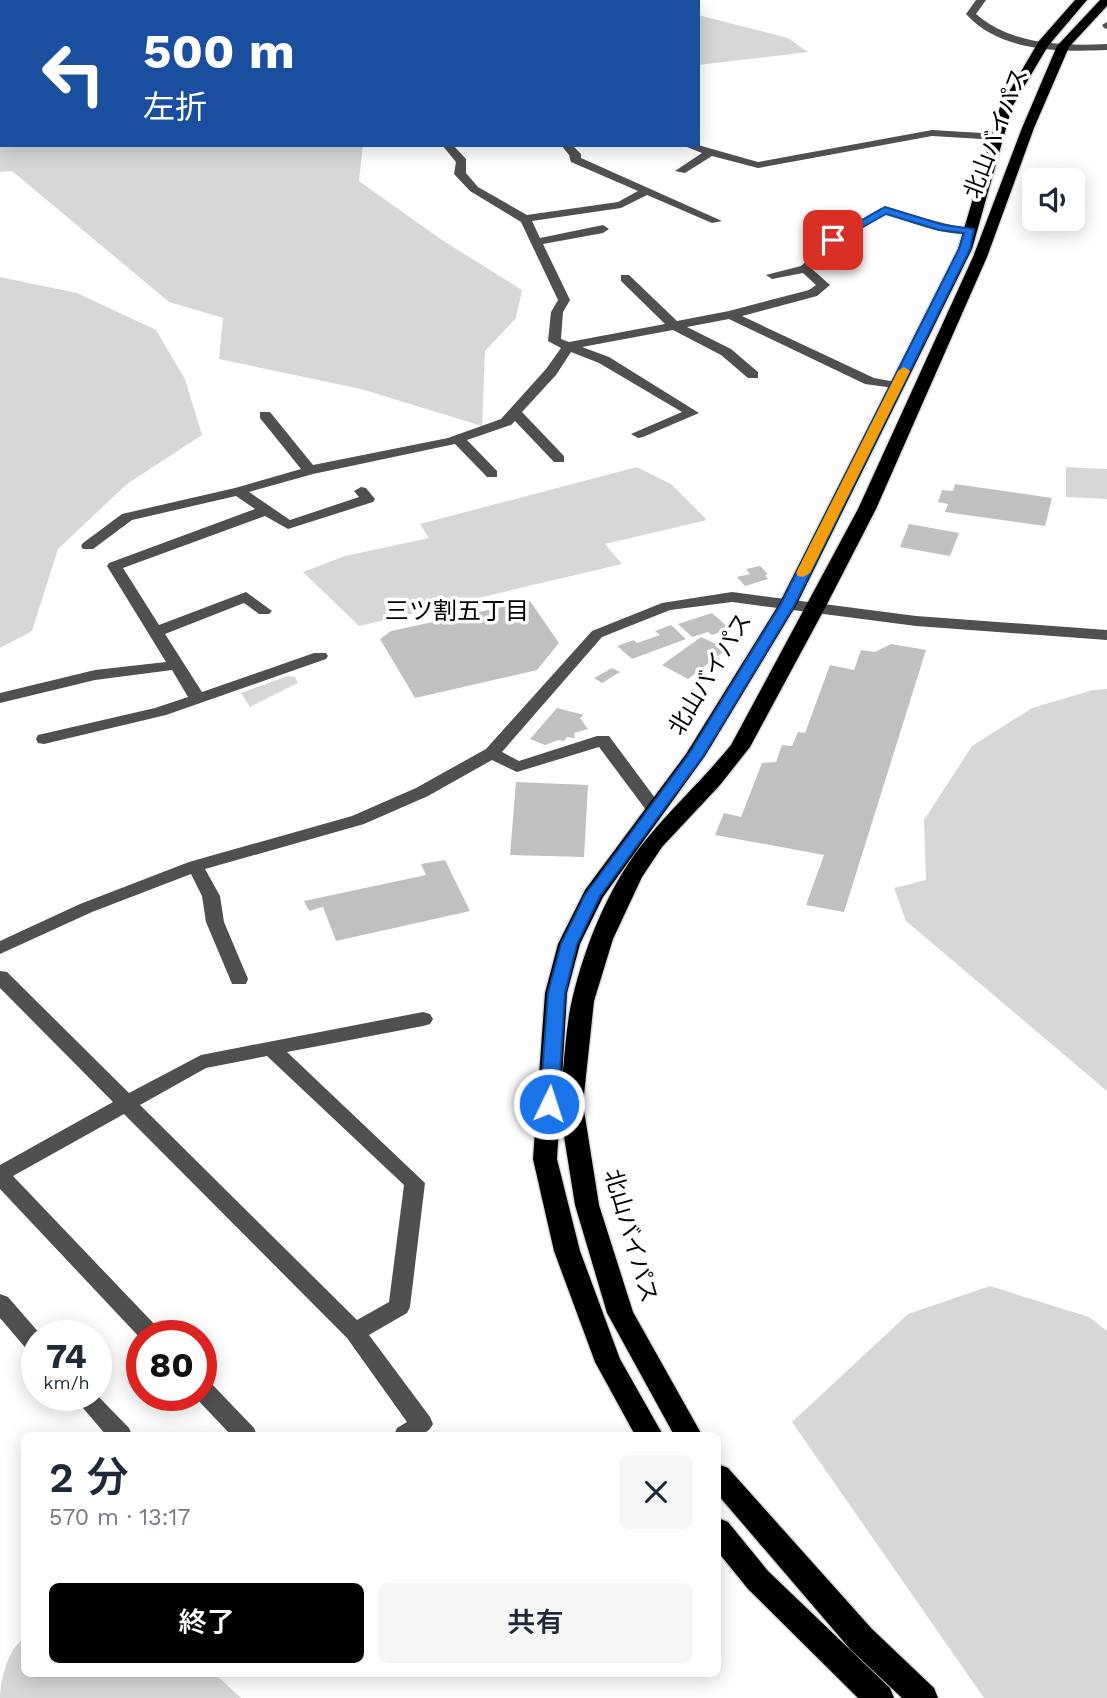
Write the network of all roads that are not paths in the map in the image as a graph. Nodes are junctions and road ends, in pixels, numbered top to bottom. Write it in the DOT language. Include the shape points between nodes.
graph roads {
  1 [pos="981,0"];
  2 [pos="1081,0"];
  3 [pos="1106,0"];
  4 [pos="1042,44"];
  5 [pos="1063,46"];
  6 [pos="1107,47"];
  7 [pos="998,137"];
  8 [pos="449,147"];
  9 [pos="568,147"];
  10 [pos="694,147"];
  11 [pos="710,152"];
  12 [pos="681,171"];
  13 [pos="647,191"];
  14 [pos="523,219"];
  15 [pos="716,221"];
  16 [pos="603,229"];
  17 [pos="970,231"];
  18 [pos="536,242"];
  19 [pos="805,269"];
  20 [pos="772,275"];
  21 [pos="625,278"];
  22 [pos="730,315"];
  23 [pos="674,325"];
  24 [pos="568,347"];
  25 [pos="753,376"];
  26 [pos="896,386"];
  27 [pos="515,413"];
  28 [pos="265,415"];
  29 [pos="638,434"];
  30 [pos="457,438"];
  31 [pos="559,459"];
  32 [pos="310,470"];
  33 [pos="492,474"];
  34 [pos="238,491"];
  35 [pos="361,491"];
  36 [pos="267,510"];
  37 [pos="88,546"];
  38 [pos="788,604"];
  39 [pos="816,608"];
  40 [pos="264,611"];
  41 [pos="156,632"];
  42 [pos="1107,635"];
  43 [pos="320,656"];
  44 [pos="177,665"];
  45 [pos="0,698"];
  46 [pos="198,699"];
  47 [pos="44,738"];
  48 [pos="492,753"];
  49 [pos="655,810"];
  50 [pos="195,866"];
  51 [pos="0,948"];
  52 [pos="0,976"];
  53 [pos="239,979"];
  54 [pos="423,1019"];
  55 [pos="271,1048"];
  56 [pos="126,1103"];
  57 [pos="0,1175"];
  58 [pos="0,1303"];
  59 [pos="137,1320"];
  60 [pos="21,1327"];
  61 [pos="355,1332"];
  62 [pos="217,1405"];
  63 [pos="98,1411"];
  64 [pos="118,1432"];
  65 [pos="243,1432"];
  66 [pos="410,1432"];
  67 [pos="647,1432"];
  68 [pos="686,1432"];
  69 [pos="721,1479"];
  70 [pos="721,1535"];
  71 [pos="879,1698"];
  72 [pos="923,1698"];
  1 -- 4 [label="street" via="971,14 982,26"];
  2 -- 4 [label="highway, 北山バイパス"];
  3 -- 5 [label="highway, 北山バイパス"];
  4 -- 5 [label="street"];
  4 -- 7 [label="highway, 北山バイパス" via="1006,107"];
  5 -- 6 [label="street"];
  5 -- 39 [label="highway, 北山バイパス" via="980,257 867,509"];
  7 -- 11 [label="street" via="932,133 758,165"];
  7 -- 17 [label="highway, 北山バイパス"];
  8 -- 14 [label="street" via="462,161 460,174 474,189"];
  9 -- 13 [label="street" via="575,160"];
  10 -- 11 [label="street"];
  11 -- 12 [label="street"];
  13 -- 14 [label="street" via="621,205"];
  13 -- 15 [label="street"];
  14 -- 18 [label="street"];
  16 -- 18 [label="street"];
  17 -- 19 [label="street" via="943,228 885,210 844,231"];
  17 -- 26 [label="highway, 北山バイパス"];
  18 -- 24 [label="street" via="564,300 557,312 554,341"];
  19 -- 20 [label="street"];
  19 -- 22 [label="street" via="824,285 813,293"];
  21 -- 23 [label="street"];
  22 -- 23 [label="street"];
  22 -- 26 [label="street" via="870,380"];
  23 -- 24 [label="street"];
  23 -- 25 [label="street" via="726,352"];
  24 -- 27 [label="street"];
  24 -- 29 [label="street" via="604,360 692,413"];
  26 -- 38 [label="highway, 北山バイパス"];
  27 -- 30 [label="street" via="506,422"];
  27 -- 31 [label="street"];
  28 -- 32 [label="street"];
  30 -- 32 [label="street"];
  30 -- 33 [label="street"];
  32 -- 34 [label="street"];
  34 -- 36 [label="street"];
  34 -- 37 [label="street" via="127,517"];
  35 -- 36 [label="street" via="368,499 288,525"];
  36 -- 41 [label="street" via="114,566"];
  38 -- 39 [label="street"];
  38 -- 48 [label="street" via="732,597 667,606 597,634"];
  38 -- 49 [label="highway, 北山バイパス" via="695,756"];
  39 -- 42 [label="street" via="916,621"];
  39 -- 68 [label="highway, 北山バイパス" via="740,747 655,842 632,876 602,939 583,1001 571,1104 587,1205 621,1313"];
  40 -- 41 [label="street" via="246,597"];
  41 -- 44 [label="street"];
  43 -- 46 [label="street"];
  44 -- 45 [label="street" via="95,676"];
  44 -- 46 [label="street"];
  46 -- 47 [label="street"];
  48 -- 49 [label="street" via="517,767 603,740"];
  48 -- 50 [label="street" via="422,792 358,820"];
  49 -- 67 [label="highway, 北山バイパス" via="593,895 569,944 556,993 545,1159 567,1251 604,1350"];
  50 -- 51 [label="street" via="86,908"];
  50 -- 53 [label="street" via="211,896 215,922"];
  52 -- 56 [label="street"];
  54 -- 55 [label="street"];
  55 -- 56 [label="street" via="201,1062"];
  55 -- 61 [label="street" via="415,1183 399,1307"];
  56 -- 57 [label="street"];
  56 -- 61 [label="street"];
  57 -- 59 [label="street"];
  58 -- 60 [label="street"];
  61 -- 66 [label="street" via="422,1424"];
  62 -- 65 [label="street"];
  63 -- 64 [label="street"];
  69 -- 72 [label="highway" via="861,1639"];
  70 -- 71 [label="highway" via="758,1580"];
}
